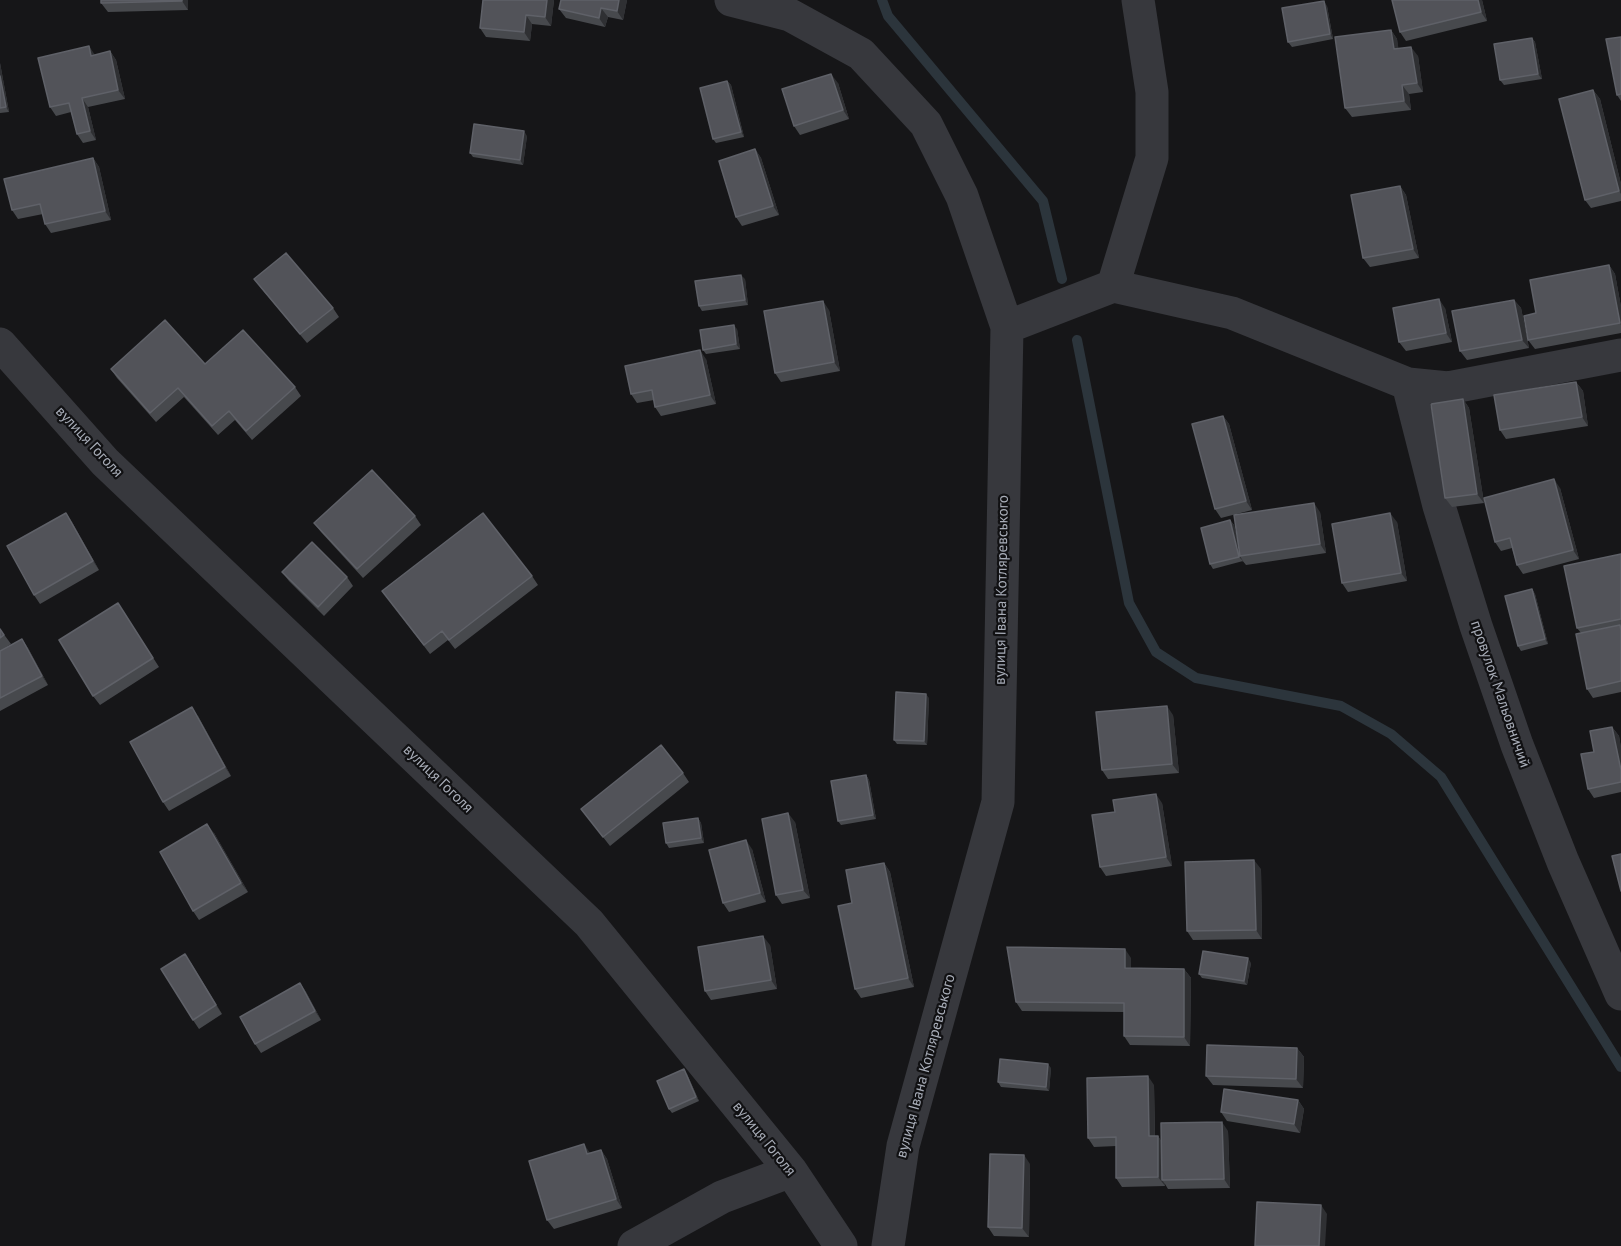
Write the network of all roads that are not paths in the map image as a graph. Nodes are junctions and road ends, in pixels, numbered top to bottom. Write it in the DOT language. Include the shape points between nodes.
graph roads {
  1 [pos="731,0"];
  2 [pos="1138,0"];
  3 [pos="1113,286"];
  4 [pos="1007,327"];
  5 [pos="0,344"];
  6 [pos="1621,355"];
  7 [pos="1408,384"];
  8 [pos="1621,994"];
  9 [pos="791,1171"];
  10 [pos="634,1246"];
  11 [pos="841,1246"];
  12 [pos="888,1246"];
  1 -- 4 [label="street, вулиця Івана Котляревського" via="790,15 861,54 926,124 962,195"];
  2 -- 3 [label="street" via="1152,92 1152,158"];
  3 -- 4 [label="street"];
  3 -- 7 [label="street" via="1232,313"];
  4 -- 12 [label="street, вулиця Івана Котляревського" via="998,802 903,1146"];
  5 -- 9 [label="street, вулиця Гоголя" via="105,462 589,923"];
  6 -- 7 [label="street" via="1448,388"];
  7 -- 8 [label="street, провулок Мальовничий" via="1439,506 1517,745"];
  9 -- 10 [label="street" via="722,1197"];
  9 -- 11 [label="street, вулиця Гоголя"];
}
